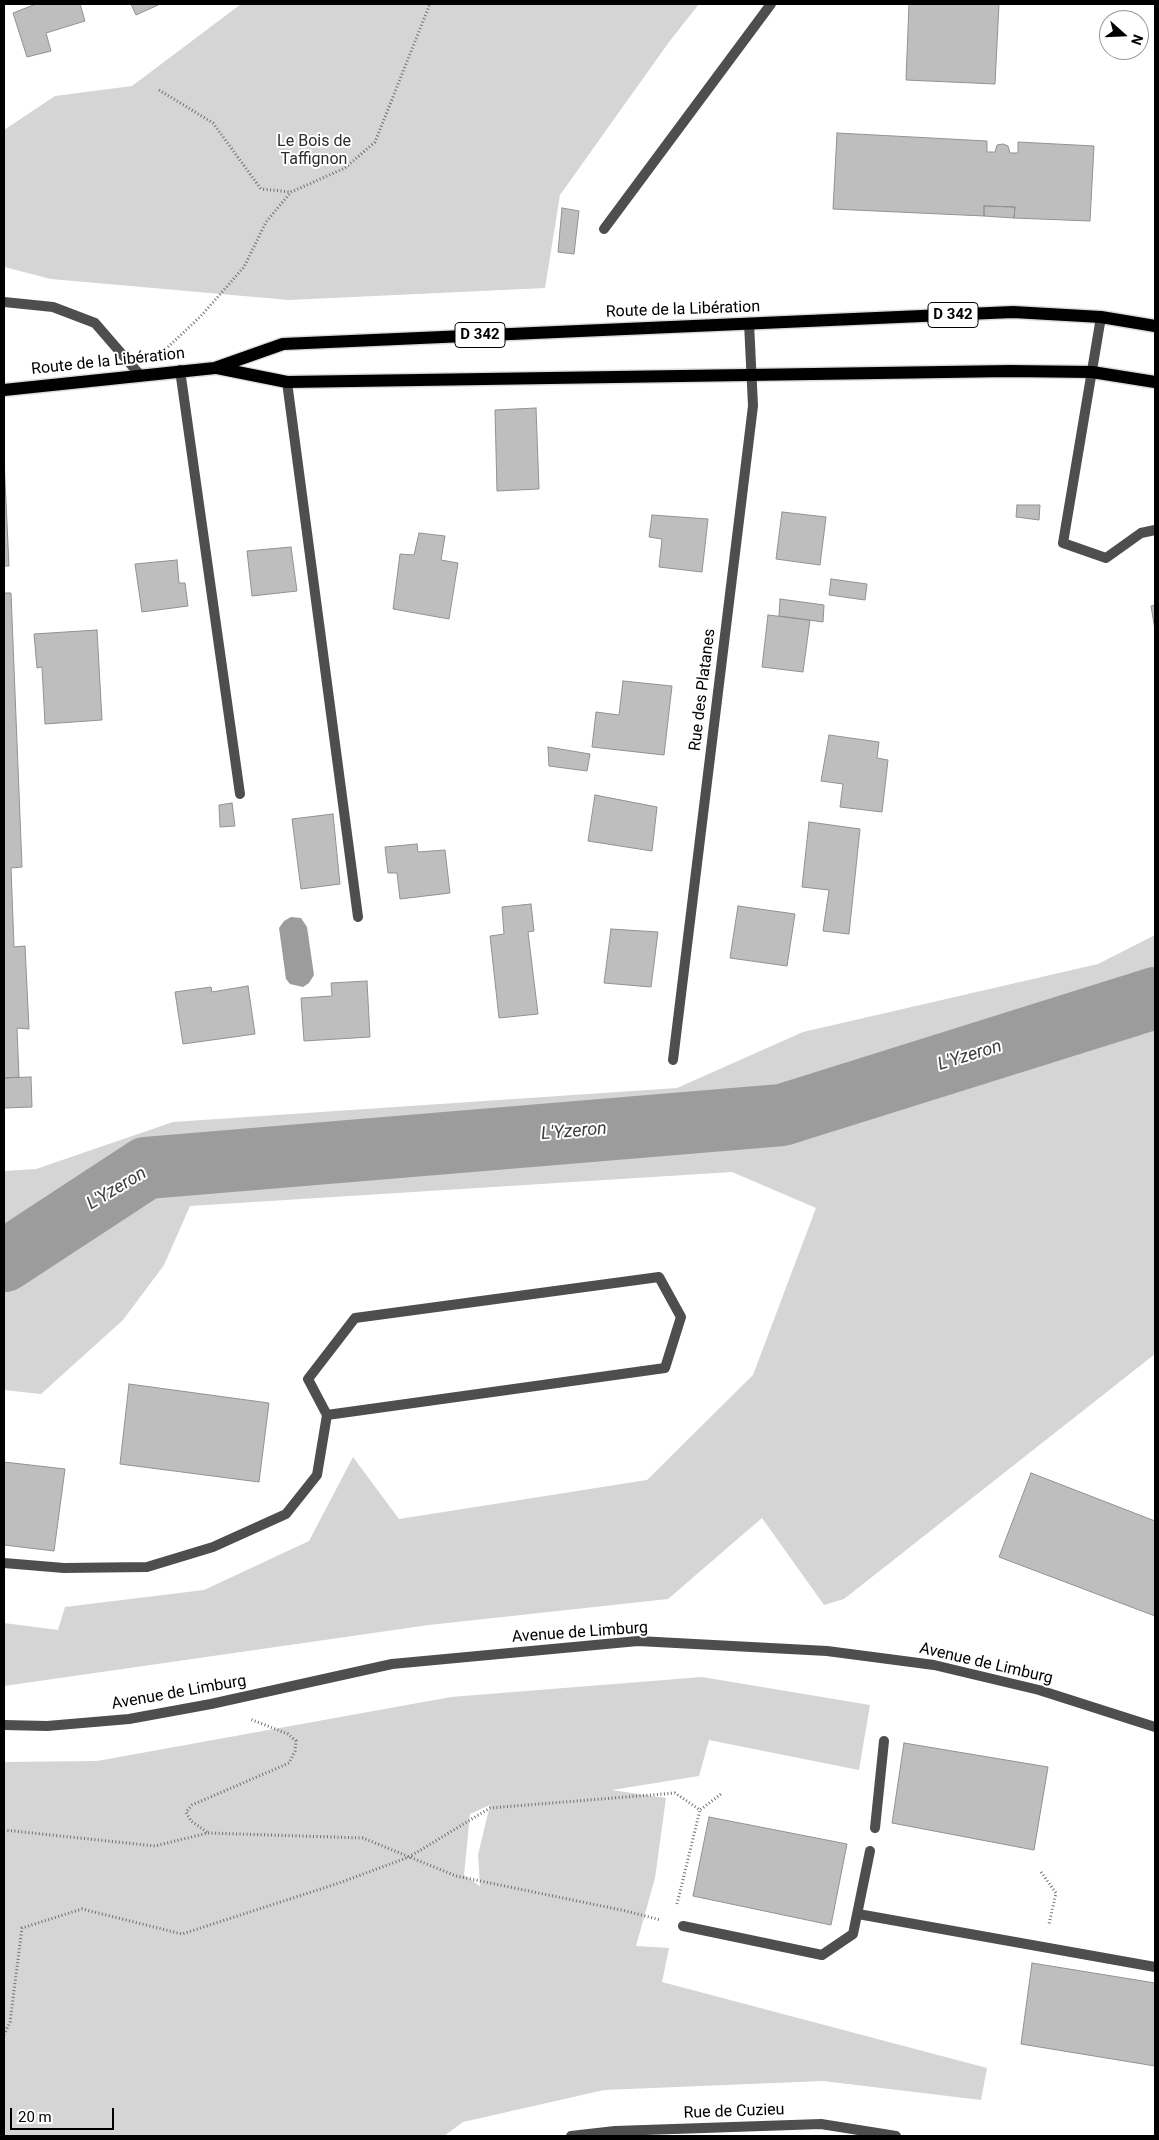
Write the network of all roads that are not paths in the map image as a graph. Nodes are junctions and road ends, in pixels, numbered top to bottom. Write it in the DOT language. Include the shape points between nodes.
graph roads {
  1 [pos="771,4"];
  2 [pos="604,229"];
  3 [pos="4,302"];
  4 [pos="1101,317"];
  5 [pos="749,323"];
  6 [pos="1155,326"];
  7 [pos="215,368"];
  8 [pos="180,370"];
  9 [pos="1092,372"];
  10 [pos="140,374"];
  11 [pos="752,376"];
  12 [pos="286,382"];
  13 [pos="1155,382"];
  14 [pos="4,390"];
  15 [pos="1155,530"];
  16 [pos="240,794"];
  17 [pos="358,917"];
  18 [pos="673,1060"];
  19 [pos="327,1415"];
  20 [pos="4,1563"];
  21 [pos="4,1725"];
  22 [pos="1155,1727"];
  23 [pos="884,1741"];
  24 [pos="874,1828"];
  25 [pos="870,1851"];
  26 [pos="858,1914"];
  27 [pos="683,1926"];
  28 [pos="1155,1967"];
  29 [pos="571,2136"];
  30 [pos="896,2136"];
  1 -- 2 [label="street"];
  3 -- 10 [label="street" via="53,307 95,323"];
  4 -- 5 [label="main road, Route de la Libération / D 342" via="1013,312"];
  4 -- 6 [label="main road, Route de la Libération / D 342"];
  4 -- 9 [label="street"];
  5 -- 7 [label="main road, Route de la Libération / D 342" via="283,344"];
  5 -- 11 [label="street, Rue des Platanes"];
  7 -- 8 [label="main road, Route de la Libération / D 342"];
  7 -- 12 [label="main road, Route de la Libération / D 342"];
  8 -- 10 [label="main road, Route de la Libération / D 342"];
  8 -- 16 [label="street"];
  9 -- 11 [label="main road, Route de la Libération / D 342"];
  9 -- 13 [label="main road, Route de la Libération / D 342"];
  9 -- 15 [label="street" via="1063,543 1106,558 1141,533"];
  10 -- 14 [label="main road, Route de la Libération / D 342"];
  11 -- 12 [label="main road, Route de la Libération / D 342"];
  11 -- 18 [label="street, Rue des Platanes" via="753,406"];
  12 -- 17 [label="street"];
  19 -- 19 [label="street" via="665,1368 681,1317 659,1276 356,1318 308,1379"];
  19 -- 20 [label="street" via="317,1475 286,1514 213,1547 147,1567 64,1568"];
  21 -- 22 [label="street, Avenue de Limburg" via="46,1726 129,1720 392,1664 638,1642 827,1651 934,1665 1039,1690"];
  23 -- 24 [label="street"];
  25 -- 26 [label="street"];
  26 -- 27 [label="street" via="853,1934 822,1955"];
  26 -- 28 [label="street"];
  29 -- 30 [label="street, Rue de Cuzieu" via="615,2131 822,2124"];
}
